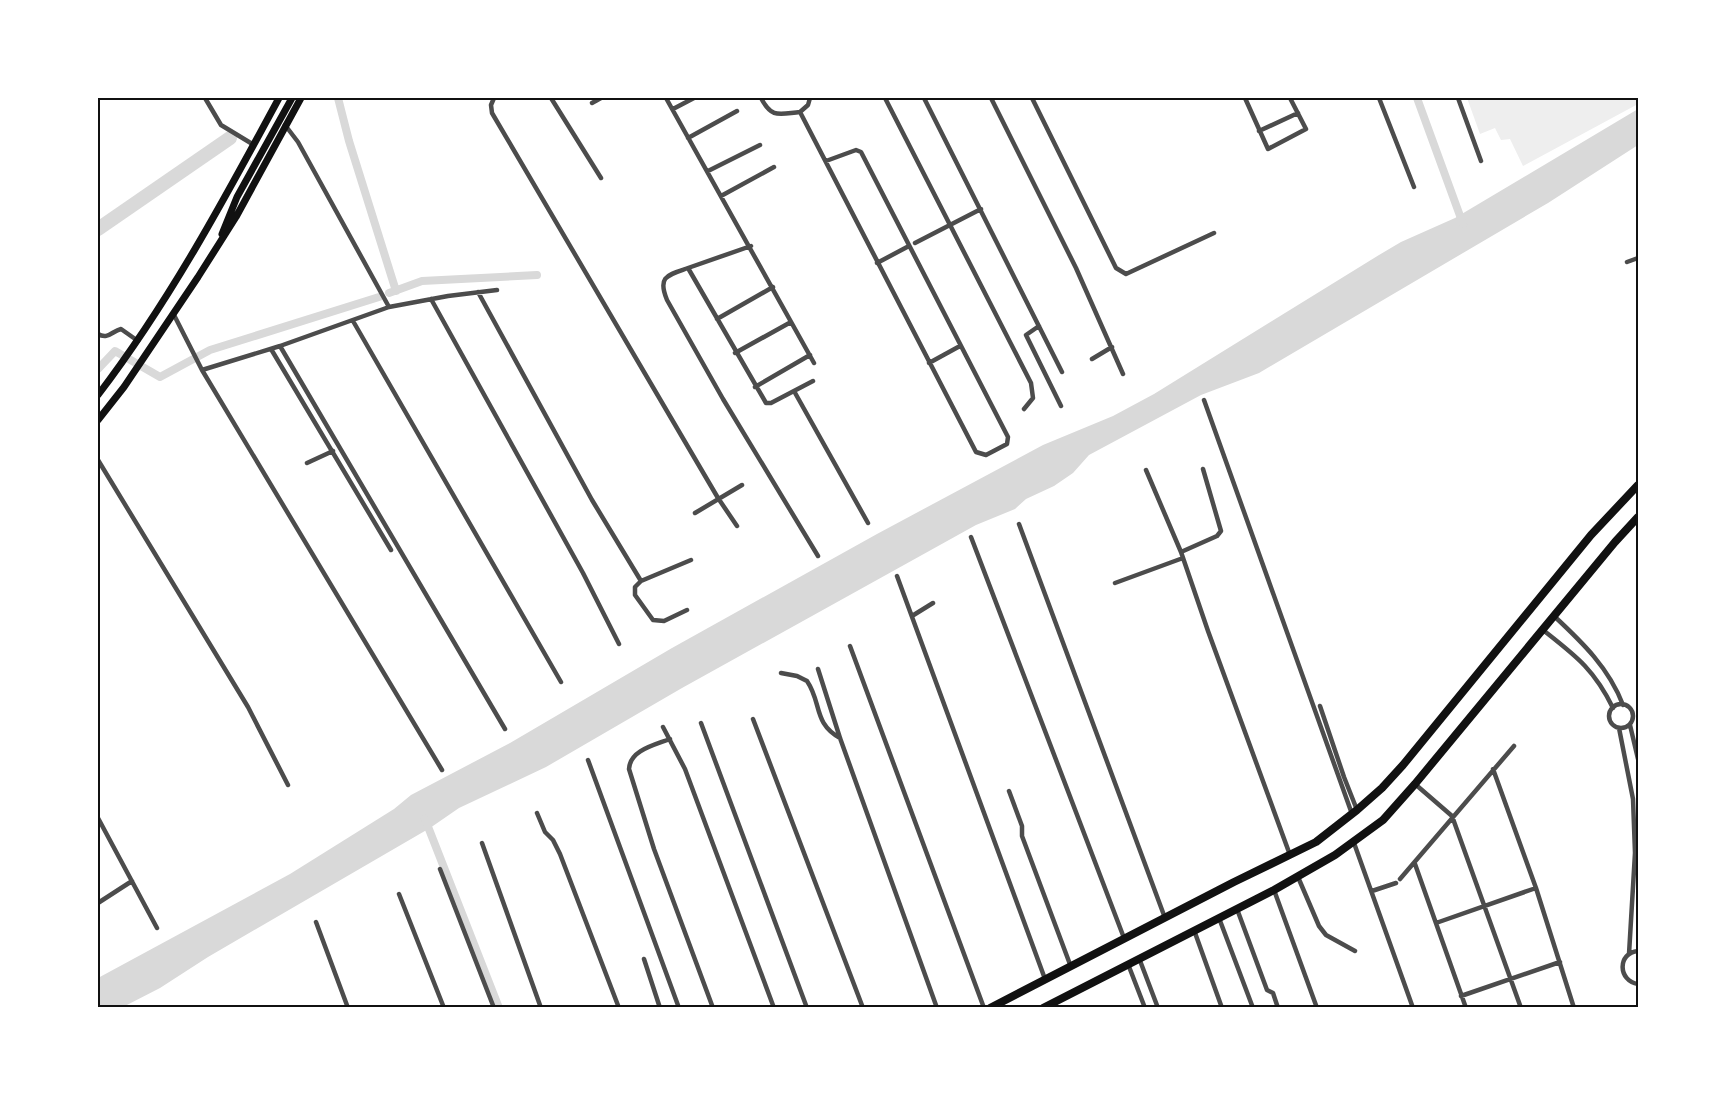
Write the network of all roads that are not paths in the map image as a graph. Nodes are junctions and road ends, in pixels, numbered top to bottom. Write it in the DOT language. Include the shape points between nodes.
graph roads {
  1 [pos="205,98"];
  2 [pos="279,98"];
  3 [pos="292,98"];
  4 [pos="301,98"];
  5 [pos="494,98"];
  6 [pos="551,98"];
  7 [pos="601,98"];
  8 [pos="666,98"];
  9 [pos="694,98"];
  10 [pos="761,98"];
  11 [pos="810,98"];
  12 [pos="885,98"];
  13 [pos="924,98"];
  14 [pos="991,98"];
  15 [pos="1032,98"];
  16 [pos="1245,98"];
  17 [pos="1290,98"];
  18 [pos="1379,98"];
  19 [pos="1458,98"];
  20 [pos="592,103"];
  21 [pos="673,109"];
  22 [pos="737,111"];
  23 [pos="800,111"];
  24 [pos="1298,113"];
  25 [pos="285,125"];
  26 [pos="1260,131"];
  27 [pos="688,138"];
  28 [pos="254,145"];
  29 [pos="760,145"];
  30 [pos="826,161"];
  31 [pos="1481,161"];
  32 [pos="774,167"];
  33 [pos="708,171"];
  34 [pos="601,178"];
  35 [pos="1414,187"];
  36 [pos="721,196"];
  37 [pos="981,209"];
  38 [pos="950,224"];
  39 [pos="1214,233"];
  40 [pos="219,243"];
  41 [pos="915,243"];
  42 [pos="751,246"];
  43 [pos="909,246"];
  44 [pos="1638,258"];
  45 [pos="1627,262"];
  46 [pos="877,263"];
  47 [pos="688,268"];
  48 [pos="773,287"];
  49 [pos="497,290"];
  50 [pos="478,292"];
  51 [pos="431,299"];
  52 [pos="390,307"];
  53 [pos="174,315"];
  54 [pos="717,319"];
  55 [pos="353,321"];
  56 [pos="791,322"];
  57 [pos="1039,326"];
  58 [pos="98,334"];
  59 [pos="137,343"];
  60 [pos="280,346"];
  61 [pos="960,346"];
  62 [pos="1112,347"];
  63 [pos="272,348"];
  64 [pos="735,353"];
  65 [pos="810,356"];
  66 [pos="1092,359"];
  67 [pos="814,363"];
  68 [pos="929,363"];
  69 [pos="201,369"];
  70 [pos="1062,372"];
  71 [pos="1123,374"];
  72 [pos="813,381"];
  73 [pos="755,387"];
  74 [pos="794,391"];
  75 [pos="98,395"];
  76 [pos="1204,400"];
  77 [pos="1061,406"];
  78 [pos="1024,409"];
  79 [pos="98,420"];
  80 [pos="333,451"];
  81 [pos="98,460"];
  82 [pos="307,463"];
  83 [pos="1203,469"];
  84 [pos="1146,470"];
  85 [pos="742,485"];
  86 [pos="1638,485"];
  87 [pos="718,498"];
  88 [pos="694,513"];
  89 [pos="1638,517"];
  90 [pos="868,523"];
  91 [pos="1019,524"];
  92 [pos="737,526"];
  93 [pos="971,537"];
  94 [pos="392,550"];
  95 [pos="1182,555"];
  96 [pos="818,556"];
  97 [pos="691,560"];
  98 [pos="897,576"];
  99 [pos="641,581"];
  100 [pos="1115,584"];
  101 [pos="933,603"];
  102 [pos="687,610"];
  103 [pos="912,616"];
  104 [pos="1554,616"];
  105 [pos="1543,630"];
  106 [pos="619,644"];
  107 [pos="850,646"];
  108 [pos="818,669"];
  109 [pos="781,673"];
  110 [pos="1610,678"];
  111 [pos="561,682"];
  112 [pos="1601,684"];
  113 [pos="1623,705"];
  114 [pos="1320,706"];
  115 [pos="1613,708"];
  116 [pos="753,719"];
  117 [pos="701,723"];
  118 [pos="1630,725"];
  119 [pos="663,727"];
  120 [pos="1619,728"];
  121 [pos="505,729"];
  122 [pos="840,738"];
  123 [pos="670,739"];
  124 [pos="1514,746"];
  125 [pos="1638,759"];
  126 [pos="588,760"];
  127 [pos="1493,769"];
  128 [pos="442,770"];
  129 [pos="1341,779"];
  130 [pos="1415,784"];
  131 [pos="288,785"];
  132 [pos="1009,791"];
  133 [pos="1355,812"];
  134 [pos="537,813"];
  135 [pos="1452,816"];
  136 [pos="98,818"];
  137 [pos="482,843"];
  138 [pos="1354,843"];
  139 [pos="1290,856"];
  140 [pos="1415,864"];
  141 [pos="440,869"];
  142 [pos="1298,877"];
  143 [pos="132,881"];
  144 [pos="1636,882"];
  145 [pos="1536,888"];
  146 [pos="1274,890"];
  147 [pos="1372,891"];
  148 [pos="399,894"];
  149 [pos="98,903"];
  150 [pos="1486,906"];
  151 [pos="1237,909"];
  152 [pos="1165,918"];
  153 [pos="1220,918"];
  154 [pos="316,922"];
  155 [pos="1436,923"];
  156 [pos="157,928"];
  157 [pos="1194,930"];
  158 [pos="1125,940"];
  159 [pos="1355,951"];
  160 [pos="1638,951"];
  161 [pos="1629,954"];
  162 [pos="1139,958"];
  163 [pos="644,959"];
  164 [pos="1560,962"];
  165 [pos="1128,964"];
  166 [pos="1071,967"];
  167 [pos="1510,978"];
  168 [pos="1045,979"];
  169 [pos="1638,986"];
  170 [pos="1461,996"];
  171 [pos="1054,1005"];
  172 [pos="348,1008"];
  173 [pos="444,1008"];
  174 [pos="494,1008"];
  175 [pos="541,1008"];
  176 [pos="619,1008"];
  177 [pos="660,1008"];
  178 [pos="680,1008"];
  179 [pos="713,1008"];
  180 [pos="774,1008"];
  181 [pos="807,1008"];
  182 [pos="863,1008"];
  183 [pos="937,1008"];
  184 [pos="984,1008"];
  185 [pos="990,1008"];
  186 [pos="1043,1008"];
  187 [pos="1145,1008"];
  188 [pos="1158,1008"];
  189 [pos="1222,1008"];
  190 [pos="1253,1008"];
  191 [pos="1278,1008"];
  192 [pos="1317,1008"];
  193 [pos="1413,1008"];
  194 [pos="1466,1008"];
  195 [pos="1521,1008"];
  196 [pos="1574,1008"];
  1 -- 28 [label="street" via="221,125"];
  2 -- 28 [label="main road"];
  3 -- 40 [label="main road" via="237,197"];
  4 -- 25 [label="main road"];
  5 -- 87 [label="street" via="492,113"];
  6 -- 34 [label="street"];
  7 -- 20 [label="street"];
  8 -- 21 [label="street"];
  9 -- 21 [label="street"];
  10 -- 23 [label="street" via="775,114"];
  11 -- 23 [label="street"];
  12 -- 38 [label="street"];
  13 -- 37 [label="street"];
  14 -- 62 [label="street"];
  15 -- 39 [label="street" via="1116,268 1126,274"];
  16 -- 26 [label="street"];
  17 -- 24 [label="street"];
  18 -- 35 [label="street"];
  19 -- 31 [label="street"];
  21 -- 27 [label="street"];
  22 -- 27 [label="street"];
  23 -- 30 [label="street"];
  24 -- 26 [label="street"];
  24 -- 26 [label="street" via="1306,129 1268,149"];
  25 -- 40 [label="main road"];
  25 -- 52 [label="street"];
  27 -- 33 [label="street"];
  28 -- 59 [label="main road" via="197,248"];
  29 -- 33 [label="street"];
  30 -- 43 [label="street" via="856,150 861,152"];
  30 -- 46 [label="street"];
  32 -- 36 [label="street"];
  33 -- 36 [label="street"];
  36 -- 42 [label="street"];
  37 -- 38 [label="street"];
  37 -- 57 [label="street"];
  38 -- 41 [label="street"];
  38 -- 78 [label="street" via="1031,383 1033,398"];
  40 -- 53 [label="main road"];
  42 -- 47 [label="street"];
  42 -- 48 [label="street"];
  43 -- 46 [label="street"];
  43 -- 61 [label="street"];
  44 -- 45 [label="street"];
  46 -- 68 [label="street"];
  47 -- 54 [label="street"];
  47 -- 96 [label="street" via="664,279 663,289 723,399"];
  48 -- 54 [label="street"];
  48 -- 56 [label="street"];
  49 -- 50 [label="street"];
  50 -- 51 [label="street"];
  50 -- 99 [label="street"];
  51 -- 52 [label="street"];
  51 -- 106 [label="street"];
  52 -- 55 [label="street"];
  53 -- 69 [label="street"];
  53 -- 79 [label="main road"];
  54 -- 64 [label="street"];
  55 -- 60 [label="street"];
  55 -- 111 [label="street"];
  56 -- 64 [label="street"];
  56 -- 65 [label="street"];
  57 -- 70 [label="street"];
  57 -- 77 [label="street" via="1026,335"];
  58 -- 59 [label="street" via="109,336 121,329"];
  59 -- 75 [label="main road"];
  60 -- 63 [label="street"];
  60 -- 121 [label="street"];
  61 -- 68 [label="street"];
  61 -- 68 [label="street" via="1008,437 1006,444 986,455 976,452"];
  62 -- 66 [label="street"];
  62 -- 71 [label="street"];
  63 -- 69 [label="street"];
  63 -- 80 [label="street"];
  64 -- 73 [label="street"];
  65 -- 67 [label="street"];
  65 -- 73 [label="street"];
  69 -- 128 [label="street"];
  72 -- 74 [label="street"];
  73 -- 74 [label="street" via="768,404"];
  74 -- 90 [label="street"];
  76 -- 129 [label="street"];
  80 -- 82 [label="street"];
  80 -- 94 [label="street"];
  81 -- 131 [label="street" via="248,707"];
  83 -- 95 [label="street" via="1221,531"];
  84 -- 95 [label="street"];
  85 -- 87 [label="street"];
  86 -- 133 [label="main road" via="1591,535 1403,765"];
  87 -- 88 [label="street"];
  87 -- 92 [label="street"];
  89 -- 104 [label="main road"];
  91 -- 152 [label="street"];
  93 -- 158 [label="street"];
  95 -- 100 [label="street"];
  95 -- 139 [label="street"];
  97 -- 99 [label="street"];
  98 -- 103 [label="street"];
  99 -- 102 [label="street" via="635,587 635,595 653,620 664,621"];
  101 -- 103 [label="street"];
  103 -- 168 [label="street"];
  104 -- 105 [label="main road"];
  104 -- 110 [label="street" via="1591,651"];
  105 -- 112 [label="street" via="1577,656"];
  105 -- 130 [label="main road"];
  107 -- 184 [label="street"];
  108 -- 122 [label="street"];
  109 -- 122 [label="street" via="807,681 824,726"];
  110 -- 112 [label="street"];
  110 -- 113 [label="street"];
  112 -- 115 [label="street"];
  113 -- 115 [label="street"];
  113 -- 118 [label="street" via="1633,715"];
  114 -- 129 [label="street"];
  115 -- 120 [label="street" via="1611,722"];
  116 -- 182 [label="street"];
  117 -- 181 [label="street"];
  118 -- 120 [label="street"];
  118 -- 125 [label="street"];
  119 -- 123 [label="street"];
  120 -- 144 [label="street" via="1633,799"];
  122 -- 183 [label="street"];
  123 -- 179 [label="street" via="633,756 629,769"];
  123 -- 180 [label="street" via="685,769"];
  124 -- 127 [label="street"];
  126 -- 178 [label="street"];
  127 -- 135 [label="street"];
  127 -- 145 [label="street"];
  129 -- 133 [label="street"];
  130 -- 135 [label="street"];
  130 -- 138 [label="main road" via="1383,820"];
  132 -- 166 [label="street"];
  133 -- 139 [label="main road" via="1334,830"];
  134 -- 176 [label="street" via="560,854"];
  135 -- 140 [label="street"];
  135 -- 150 [label="street"];
  136 -- 143 [label="street"];
  137 -- 175 [label="street"];
  138 -- 142 [label="main road"];
  138 -- 147 [label="street"];
  139 -- 152 [label="main road"];
  140 -- 147 [label="street" via="1398,881"];
  140 -- 155 [label="street"];
  141 -- 174 [label="street"];
  142 -- 146 [label="main road"];
  142 -- 159 [label="street" via="1319,926 1326,935"];
  143 -- 149 [label="street"];
  143 -- 156 [label="street"];
  144 -- 161 [label="street"];
  145 -- 150 [label="street"];
  145 -- 164 [label="street"];
  146 -- 151 [label="main road"];
  146 -- 192 [label="street"];
  147 -- 193 [label="street"];
  148 -- 173 [label="street"];
  150 -- 155 [label="street"];
  150 -- 167 [label="street"];
  151 -- 153 [label="main road"];
  151 -- 191 [label="street" via="1267,990 1273,993"];
  152 -- 158 [label="main road"];
  153 -- 157 [label="main road"];
  153 -- 190 [label="street"];
  154 -- 172 [label="street"];
  155 -- 170 [label="street"];
  157 -- 162 [label="main road"];
  157 -- 189 [label="street"];
  158 -- 166 [label="main road"];
  160 -- 161 [label="street"];
  161 -- 169 [label="street" via="1622,972"];
  162 -- 165 [label="main road"];
  162 -- 188 [label="street"];
  163 -- 177 [label="street"];
  164 -- 167 [label="street"];
  164 -- 196 [label="street"];
  165 -- 171 [label="main road"];
  165 -- 187 [label="street"];
  166 -- 168 [label="main road"];
  167 -- 170 [label="street"];
  167 -- 195 [label="street"];
  168 -- 185 [label="main road"];
  170 -- 194 [label="street"];
  171 -- 186 [label="main road"];
}
